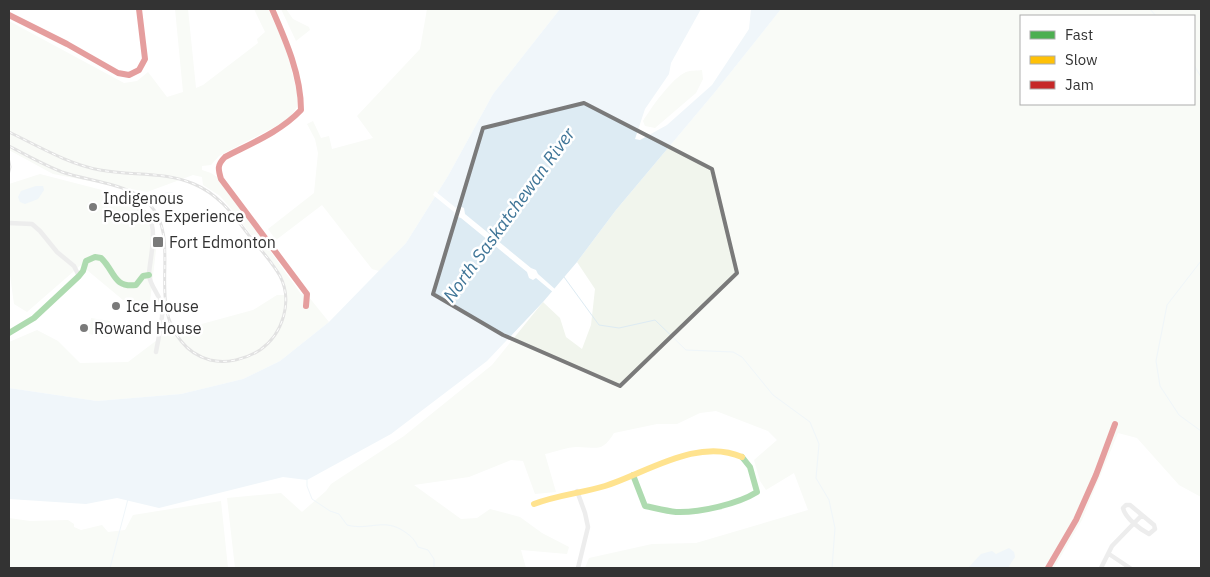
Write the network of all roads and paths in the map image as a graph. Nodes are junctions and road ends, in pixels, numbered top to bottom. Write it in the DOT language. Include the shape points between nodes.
graph roads {
  1 [pos="139,9"];
  2 [pos="272,9"];
  3 [pos="9,15"];
  4 [pos="139,209"];
  5 [pos="9,223"];
  6 [pos="149,275"];
  7 [pos="79,276"];
  8 [pos="306,306"];
  9 [pos="9,332"];
  10 [pos="156,352"];
  11 [pos="1115,424"];
  12 [pos="633,475"];
  13 [pos="577,491"];
  14 [pos="534,504"];
  15 [pos="1142,515"];
  16 [pos="1135,523"];
  17 [pos="1109,554"];
  18 [pos="578,568"];
  19 [pos="1048,568"];
  20 [pos="1101,568"];
  21 [pos="1130,568"];
  1 -- 3 [label="street" via="145,59 138,70 129,75 118,73"];
  2 -- 8 [label="street" via="289,47 301,110 283,126 225,156 218,168 221,179 307,294"];
  4 -- 6 [label="street" via="151,222 153,250"];
  5 -- 7 [label="street" via="32,224 53,249 74,266"];
  6 -- 7 [label="street" via="142,276 136,284 123,285 114,278 105,260 95,257 86,261"];
  6 -- 10 [label="street" via="162,307"];
  7 -- 9 [label="street" via="34,318"];
  11 -- 19 [label="street" via="1076,520"];
  12 -- 12 [label="street" via="671,460 723,450 750,463 757,492 703,509 666,512 645,506"];
  12 -- 13 [label="street" via="608,485"];
  13 -- 14 [label="street"];
  13 -- 18 [label="street" via="588,527"];
  15 -- 16 [label="street"];
  15 -- 16 [label="street" via="1130,505 1123,508"];
  15 -- 16 [label="street" via="1154,525 1152,533"];
  16 -- 17 [label="street" via="1112,546"];
  17 -- 20 [label="street"];
  17 -- 21 [label="street"];
}
